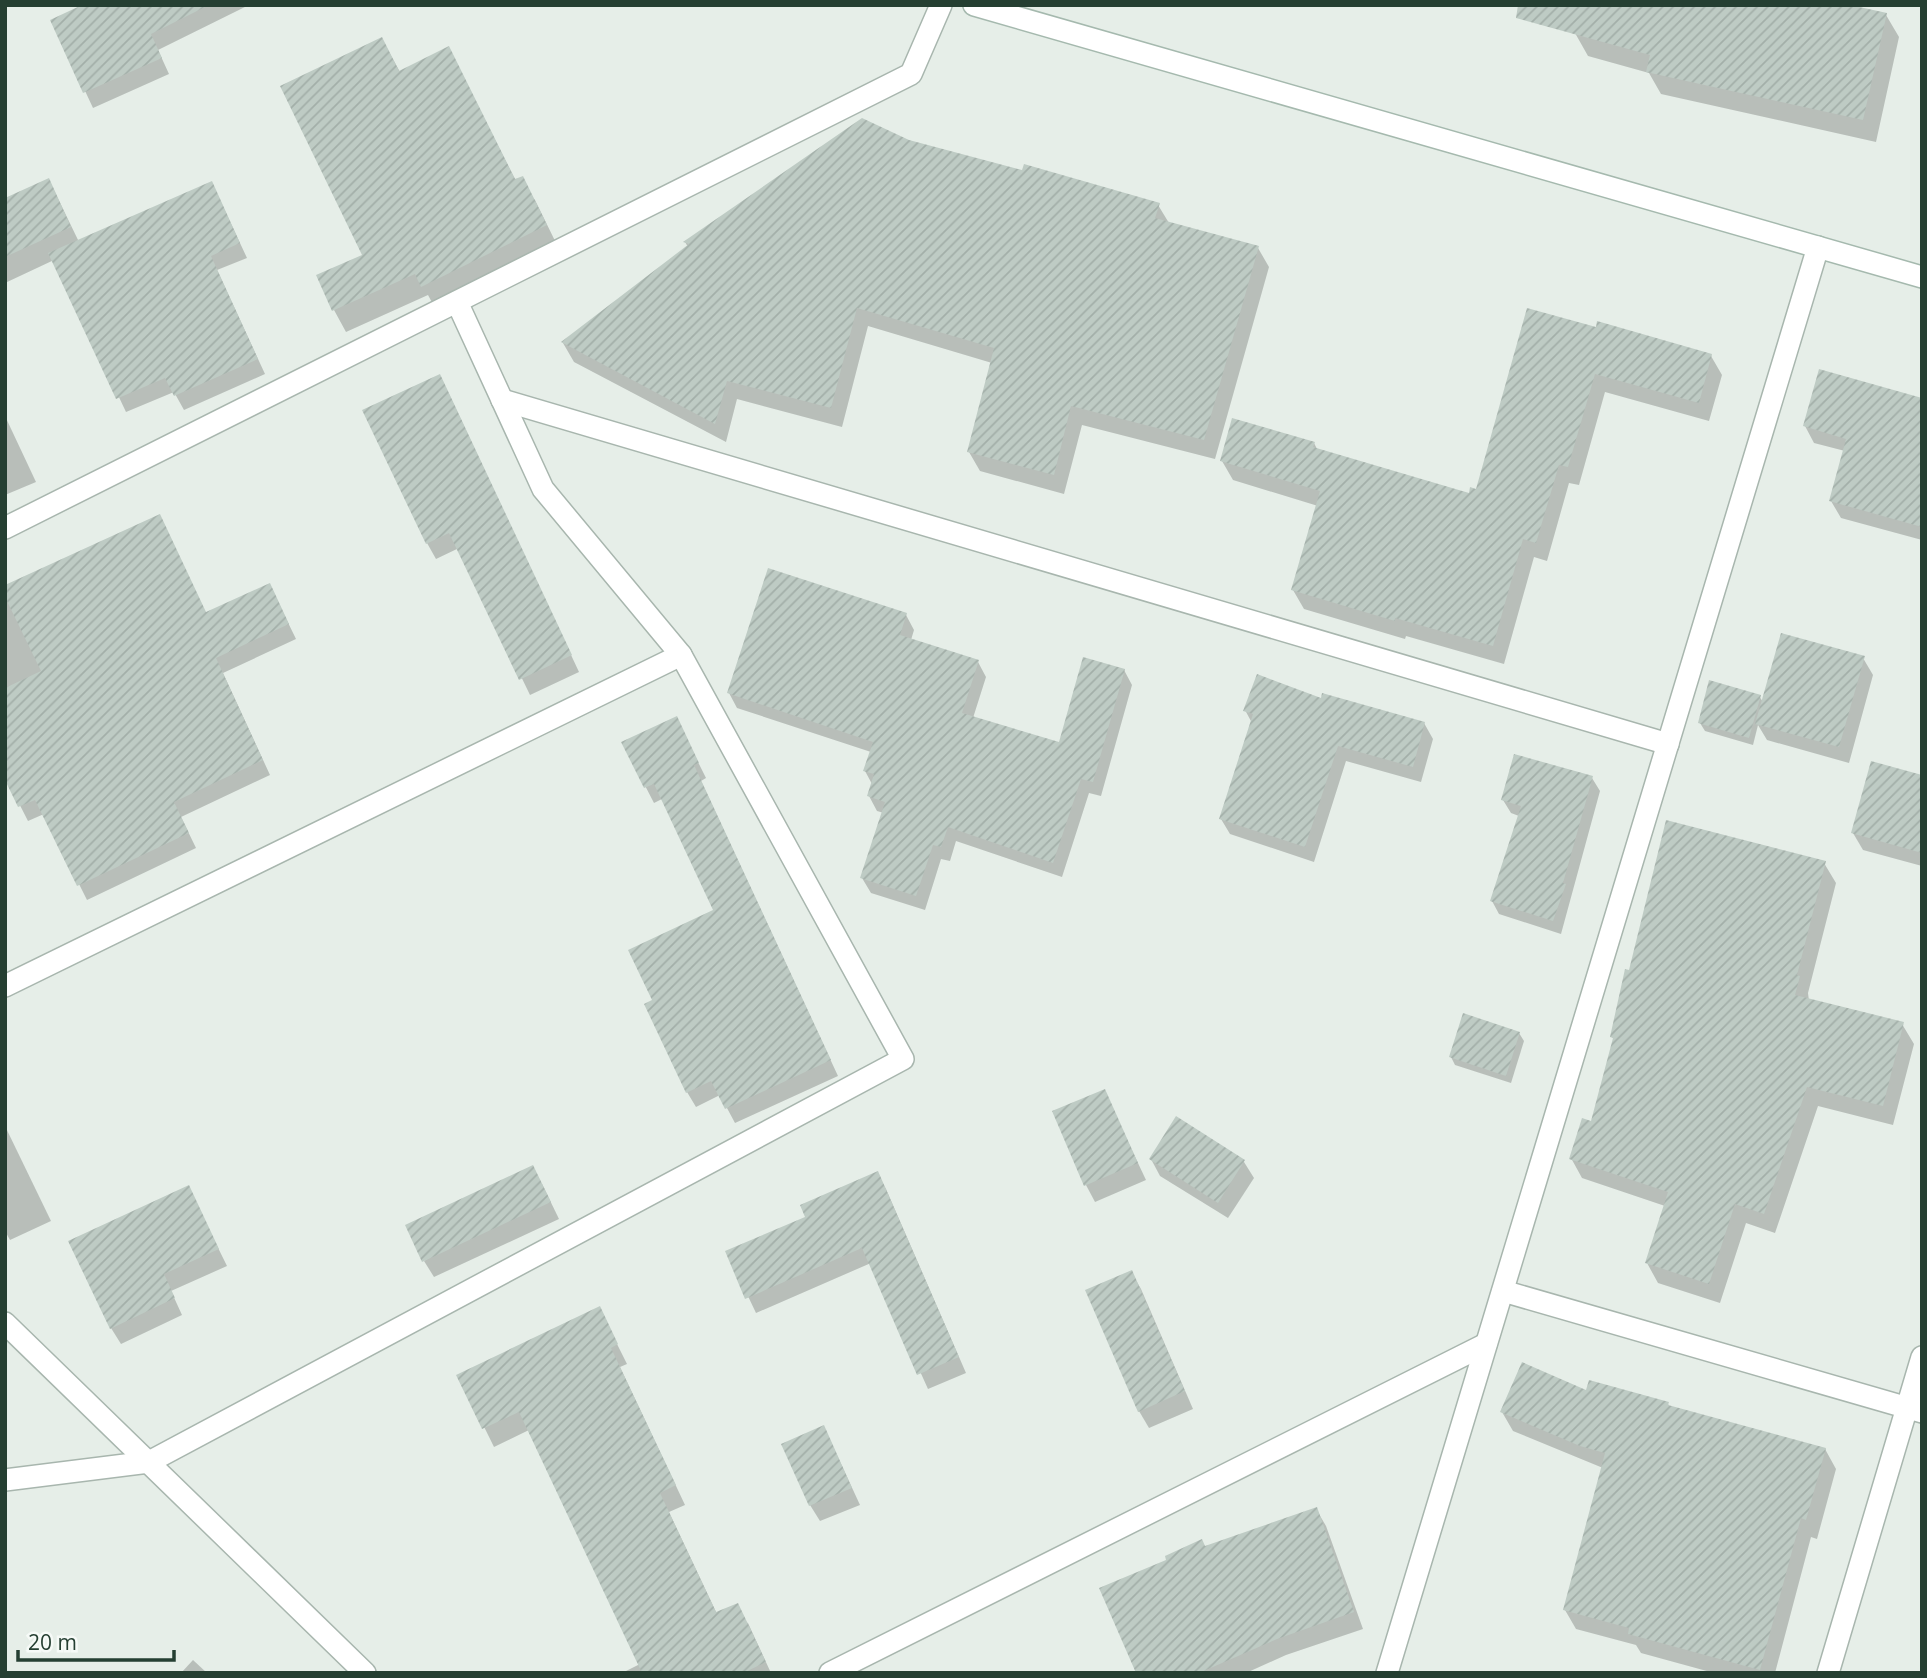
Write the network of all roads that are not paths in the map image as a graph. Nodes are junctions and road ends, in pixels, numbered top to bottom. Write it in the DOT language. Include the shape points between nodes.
graph roads {
  1 [pos="941,5"];
  2 [pos="974,5"];
  3 [pos="1818,247"];
  4 [pos="1922,277"];
  5 [pos="457,302"];
  6 [pos="502,400"];
  7 [pos="5,528"];
  8 [pos="681,655"];
  9 [pos="1668,744"];
  10 [pos="5,986"];
  11 [pos="1503,1291"];
  12 [pos="5,1323"];
  13 [pos="1486,1344"];
  14 [pos="1922,1357"];
  15 [pos="1914,1409"];
  16 [pos="149,1462"];
  17 [pos="5,1480"];
  18 [pos="365,1673"];
  19 [pos="830,1673"];
  20 [pos="1387,1673"];
  21 [pos="1828,1673"];
  1 -- 5 [label="street" via="911,74"];
  2 -- 3 [label="street"];
  3 -- 4 [label="street"];
  3 -- 9 [label="street"];
  5 -- 6 [label="street"];
  5 -- 7 [label="street"];
  6 -- 8 [label="street" via="543,489"];
  6 -- 9 [label="street"];
  8 -- 10 [label="street"];
  8 -- 16 [label="street" via="903,1059"];
  9 -- 11 [label="street"];
  11 -- 13 [label="street"];
  11 -- 15 [label="street"];
  12 -- 16 [label="street"];
  13 -- 19 [label="street"];
  13 -- 20 [label="street"];
  14 -- 15 [label="street"];
  15 -- 21 [label="street"];
  16 -- 17 [label="street"];
  16 -- 18 [label="street"];
}
